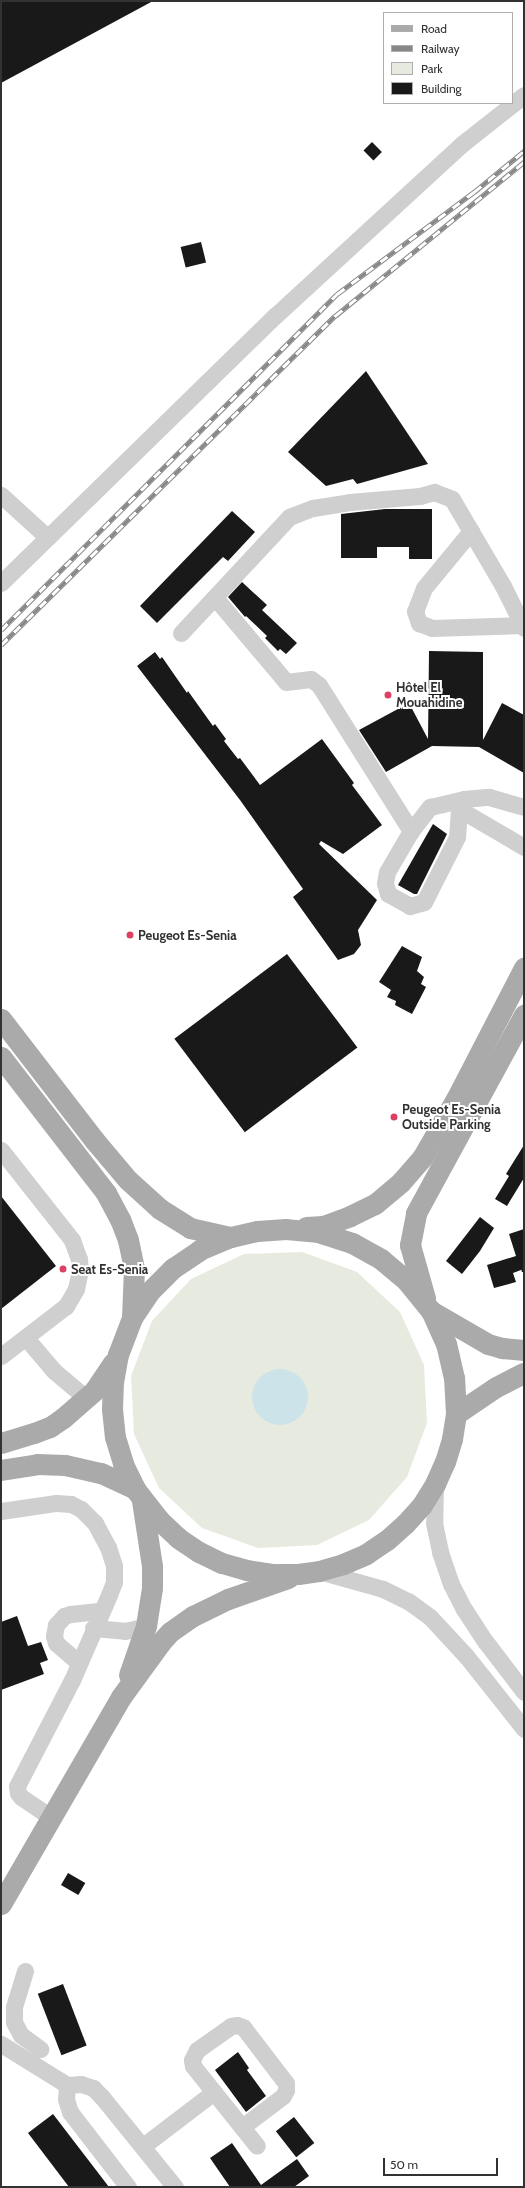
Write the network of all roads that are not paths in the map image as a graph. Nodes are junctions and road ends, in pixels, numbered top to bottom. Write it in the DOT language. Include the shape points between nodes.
graph roads {
  1 [pos="524,95"];
  2 [pos="513,104"];
  3 [pos="513,104"];
  4 [pos="1,495"];
  5 [pos="1,509"];
  6 [pos="471,531"];
  7 [pos="42,541"];
  8 [pos="1,583"];
  9 [pos="217,600"];
  10 [pos="523,626"];
  11 [pos="181,633"];
  12 [pos="462,804"];
  13 [pos="524,807"];
  14 [pos="411,831"];
  15 [pos="524,847"];
  16 [pos="524,968"];
  17 [pos="524,1015"];
  18 [pos="1,1019"];
  19 [pos="1,1057"];
  20 [pos="1,1150"];
  21 [pos="286,1229"];
  22 [pos="230,1237"];
  23 [pos="429,1310"];
  24 [pos="132,1318"];
  25 [pos="26,1338"];
  26 [pos="524,1350"];
  27 [pos="118,1354"];
  28 [pos="1,1356"];
  29 [pos="524,1373"];
  30 [pos="86,1398"];
  31 [pos="456,1414"];
  32 [pos="1,1443"];
  33 [pos="1,1470"];
  34 [pos="435,1484"];
  35 [pos="139,1495"];
  36 [pos="1,1511"];
  37 [pos="319,1571"];
  38 [pos="298,1574"];
  39 [pos="101,1611"];
  40 [pos="146,1626"];
  41 [pos="93,1628"];
  42 [pos="79,1663"];
  43 [pos="524,1692"];
  44 [pos="121,1697"];
  45 [pos="524,1729"];
  46 [pos="51,1817"];
  47 [pos="1,1904"];
  48 [pos="25,1971"];
  49 [pos="5,2046"];
  50 [pos="67,2085"];
  51 [pos="214,2092"];
  52 [pos="242,2127"];
  53 [pos="143,2146"];
  54 [pos="257,2146"];
  55 [pos="128,2187"];
  56 [pos="175,2187"];
  1 -- 2 [label="street"];
  3 -- 7 [label="street" via="462,144 366,230"];
  4 -- 7 [label="street"];
  5 -- 7 [label="street"];
  6 -- 10 [label="street"];
  6 -- 10 [label="street" via="424,588 415,611 419,623 432,628"];
  6 -- 11 [label="street" via="452,499 434,492 420,496 350,502 289,517"];
  7 -- 8 [label="street"];
  9 -- 14 [label="street" via="286,682 311,679 319,685"];
  12 -- 13 [label="street" via="489,797"];
  12 -- 14 [label="street" via="430,807"];
  12 -- 14 [label="street" via="457,837 424,902 410,906 388,894 385,883 387,872"];
  12 -- 15 [label="street"];
  16 -- 21 [label="main road" via="422,1158 375,1204 322,1226"];
  17 -- 23 [label="main road" via="416,1213 410,1245"];
  18 -- 22 [label="main road" via="94,1141 128,1180 160,1209 190,1228"];
  19 -- 24 [label="main road" via="106,1193 120,1218 134,1268"];
  20 -- 25 [label="street" via="66,1231 79,1259 78,1280 72,1298 59,1313"];
  21 -- 22 [label="main road" via="257,1231"];
  21 -- 23 [label="main road" via="319,1232 358,1246 381,1259 407,1281"];
  22 -- 24 [label="main road" via="200,1250 173,1268 150,1291"];
  23 -- 26 [label="main road" via="488,1344"];
  23 -- 31 [label="main road" via="446,1344 453,1372"];
  24 -- 27 [label="main road"];
  25 -- 28 [label="street"];
  25 -- 30 [label="street" via="54,1371"];
  27 -- 30 [label="main road" via="110,1370"];
  27 -- 35 [label="main road" via="112,1381 115,1437 123,1464"];
  29 -- 31 [label="main road" via="496,1387"];
  30 -- 32 [label="main road" via="50,1427"];
  31 -- 34 [label="main road" via="450,1444"];
  33 -- 35 [label="main road" via="37,1464 65,1465 101,1473"];
  34 -- 37 [label="main road" via="422,1505 386,1540 366,1554"];
  34 -- 43 [label="street" via="434,1523 440,1552 452,1584 464,1609 485,1641"];
  35 -- 38 [label="main road" via="159,1520 178,1538 199,1552 222,1563 247,1570 272,1574"];
  35 -- 40 [label="main road" via="152,1566 152,1587"];
  36 -- 39 [label="street" via="56,1503 71,1504 81,1509 95,1523 114,1566 114,1582"];
  37 -- 38 [label="main road"];
  37 -- 45 [label="street" via="383,1588 408,1600 430,1616 467,1657"];
  38 -- 44 [label="main road" via="228,1599 182,1623 161,1642"];
  39 -- 41 [label="street"];
  39 -- 42 [label="street" via="70,1614 64,1616 56,1625 56,1643"];
  40 -- 41 [label="street" via="125,1631"];
  40 -- 44 [label="main road"];
  41 -- 42 [label="street"];
  42 -- 46 [label="street" via="17,1786 21,1797"];
  44 -- 46 [label="main road"];
  46 -- 47 [label="main road"];
  48 -- 49 [label="street" via="12,2014 17,2029 34,2044"];
  49 -- 50 [label="street"];
  50 -- 53 [label="street" via="81,2084 93,2088"];
  50 -- 55 [label="street" via="66,2099 70,2112"];
  51 -- 52 [label="street"];
  51 -- 52 [label="street" via="193,2066 193,2055 231,2026 244,2027 286,2083 286,2090 284,2096"];
  51 -- 53 [label="street"];
  52 -- 54 [label="street"];
  53 -- 56 [label="street"];
}
